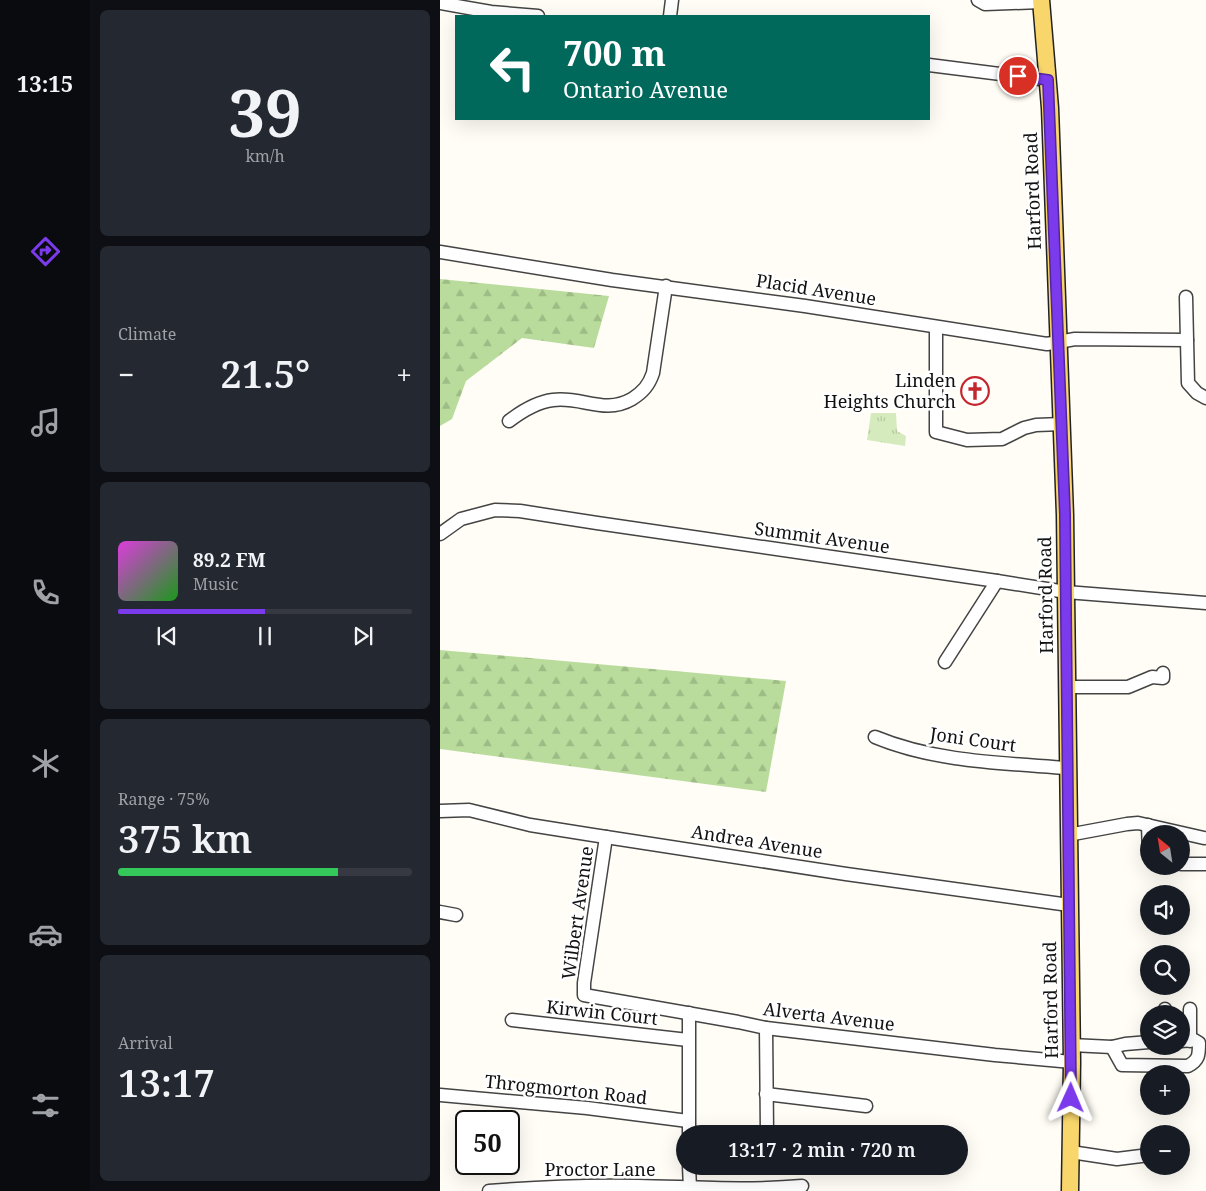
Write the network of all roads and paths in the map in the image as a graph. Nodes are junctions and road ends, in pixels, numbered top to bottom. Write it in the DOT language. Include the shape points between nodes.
graph roads {
  1 [pos="672,0"];
  2 [pos="978,0"];
  3 [pos="1041,1"];
  4 [pos="440,4"];
  5 [pos="526,15"];
  6 [pos="670,15"];
  7 [pos="930,65"];
  8 [pos="1048,80"];
  9 [pos="440,252"];
  10 [pos="666,286"];
  11 [pos="1186,297"];
  12 [pos="936,327"];
  13 [pos="1187,340"];
  14 [pos="1059,342"];
  15 [pos="1206,398"];
  16 [pos="509,421"];
  17 [pos="1062,424"];
  18 [pos="440,534"];
  19 [pos="997,581"];
  20 [pos="1066,592"];
  21 [pos="1206,602"];
  22 [pos="945,662"];
  23 [pos="1163,674"];
  24 [pos="1066,687"];
  25 [pos="876,737"];
  26 [pos="1067,768"];
  27 [pos="440,811"];
  28 [pos="1148,825"];
  29 [pos="1068,835"];
  30 [pos="1190,835"];
  31 [pos="606,837"];
  32 [pos="1204,838"];
  33 [pos="1190,864"];
  34 [pos="1206,864"];
  35 [pos="1069,905"];
  36 [pos="440,912"];
  37 [pos="456,914"];
  38 [pos="584,995"];
  39 [pos="688,1013"];
  40 [pos="512,1020"];
  41 [pos="766,1028"];
  42 [pos="688,1040"];
  43 [pos="1190,1040"];
  44 [pos="1140,1043"];
  45 [pos="1112,1047"];
  46 [pos="1071,1053"];
  47 [pos="766,1094"];
  48 [pos="440,1095"];
  49 [pos="866,1106"];
  50 [pos="678,1125"];
  51 [pos="689,1125"];
  52 [pos="768,1125"];
  53 [pos="1071,1152"];
  54 [pos="1140,1156"];
  55 [pos="689,1175"];
  56 [pos="802,1186"];
  57 [pos="690,1188"];
  58 [pos="782,1190"];
  59 [pos="489,1191"];
  60 [pos="1070,1191"];
  1 -- 6 [label="street"];
  2 -- 3 [label="street" via="985,4"];
  3 -- 8 [label="main road, Harford Road"];
  4 -- 5 [label="street"];
  7 -- 8 [label="street"];
  8 -- 14 [label="main road, Harford Road"];
  9 -- 10 [label="street, Placid Avenue"];
  10 -- 12 [label="street, Placid Avenue"];
  10 -- 16 [label="street" via="653,373 640,394 613,406 551,400 521,412"];
  11 -- 13 [label="street"];
  12 -- 14 [label="street, Placid Avenue" via="1047,344"];
  12 -- 17 [label="street" via="936,432 967,440 1002,439 1024,428"];
  13 -- 14 [label="street, Placid Avenue" via="1075,338"];
  13 -- 15 [label="street" via="1188,382"];
  14 -- 17 [label="main road, Harford Road"];
  17 -- 20 [label="main road, Harford Road"];
  18 -- 19 [label="street, Summit Avenue" via="461,519 495,510 520,511"];
  19 -- 20 [label="street, Summit Avenue"];
  19 -- 22 [label="street"];
  20 -- 21 [label="street, Summit Avenue"];
  20 -- 24 [label="main road, Harford Road"];
  23 -- 24 [label="street" via="1163,678 1152,677 1128,687"];
  24 -- 26 [label="main road, Harford Road"];
  25 -- 26 [label="street, Joni Court" via="898,746 976,761"];
  26 -- 29 [label="main road, Harford Road"];
  27 -- 31 [label="street, Andrea Avenue" via="469,810 530,825"];
  28 -- 29 [label="street" via="1127,824"];
  29 -- 35 [label="main road, Harford Road"];
  30 -- 32 [label="street"];
  31 -- 35 [label="street, Andrea Avenue"];
  31 -- 38 [label="street, Wilbert Avenue"];
  33 -- 34 [label="street"];
  35 -- 46 [label="main road, Harford Road"];
  36 -- 37 [label="street"];
  38 -- 39 [label="street, Alverta Avenue"];
  39 -- 41 [label="street, Alverta Avenue"];
  39 -- 42 [label="street"];
  40 -- 42 [label="street, Kirwin Court"];
  41 -- 46 [label="street, Alverta Avenue" via="995,1055"];
  41 -- 47 [label="street"];
  42 -- 51 [label="street"];
  43 -- 45 [label="street" via="1199,1043 1199,1055 1196,1062 1188,1066 1122,1065"];
  44 -- 45 [label="street, Alverta Avenue"];
  45 -- 46 [label="street, Alverta Avenue"];
  46 -- 53 [label="main road, Harford Road"];
  47 -- 49 [label="street"];
  47 -- 52 [label="street"];
  48 -- 50 [label="street, Throgmorton Road" via="588,1108"];
  53 -- 54 [label="street" via="1117,1159"];
  53 -- 60 [label="main road, Harford Road"];
  55 -- 57 [label="street"];
  56 -- 58 [label="street, Proctor Lane"];
  57 -- 58 [label="street, Proctor Lane"];
  57 -- 59 [label="street, Proctor Lane" via="559,1186"];
}
